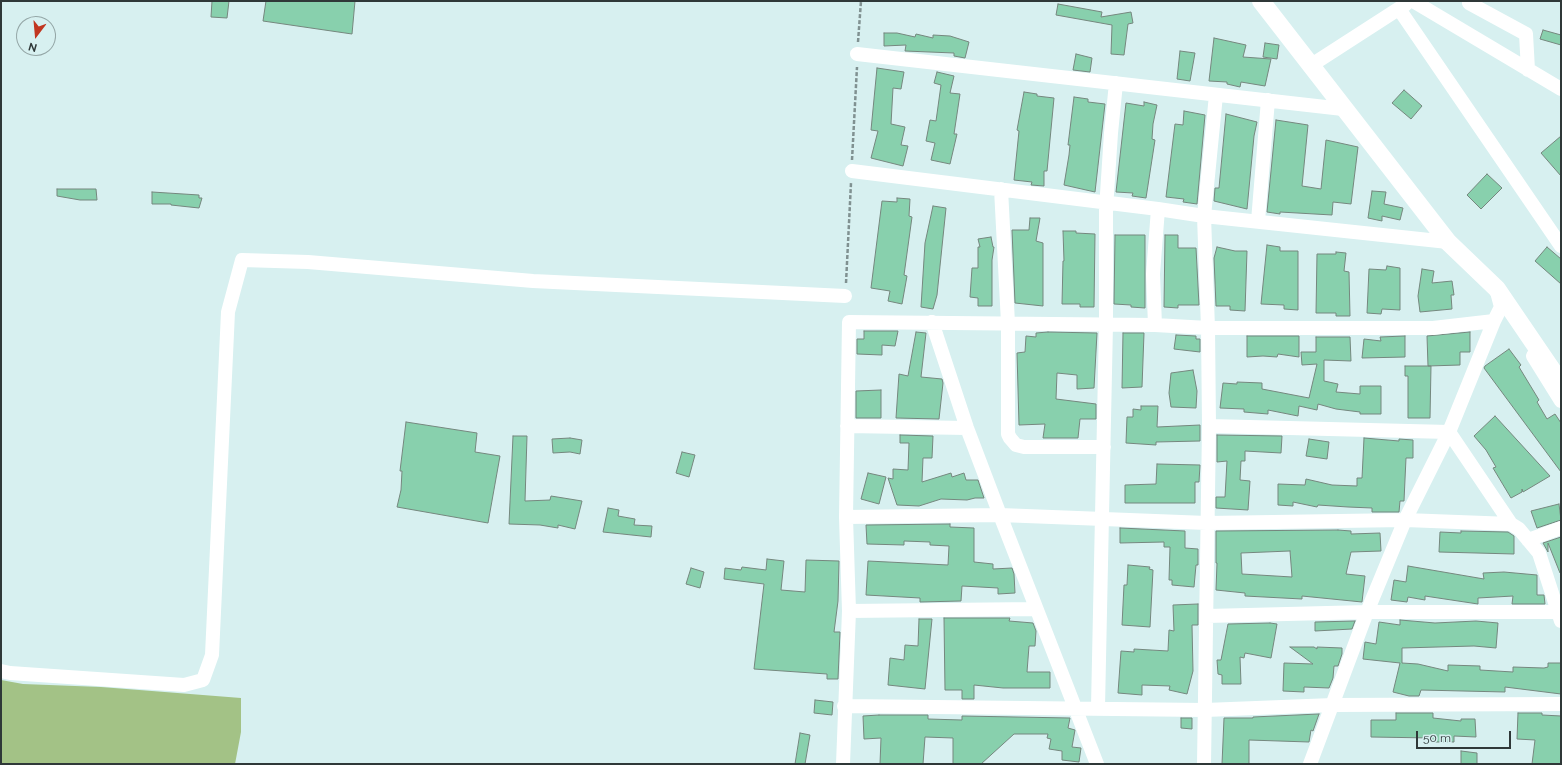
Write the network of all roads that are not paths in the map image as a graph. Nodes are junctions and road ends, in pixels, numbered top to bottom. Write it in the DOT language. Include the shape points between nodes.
graph roads {
  1 [pos="1261,1"];
  2 [pos="1412,1"];
  3 [pos="1469,3"];
  4 [pos="1403,14"];
  5 [pos="857,54"];
  6 [pos="1310,66"];
  7 [pos="1528,70"];
  8 [pos="1116,83"];
  9 [pos="1561,89"];
  10 [pos="1216,95"];
  11 [pos="1268,100"];
  12 [pos="1343,109"];
  13 [pos="852,171"];
  14 [pos="1002,190"];
  15 [pos="1107,202"];
  16 [pos="1158,209"];
  17 [pos="1204,216"];
  18 [pos="1258,221"];
  19 [pos="1448,242"];
  20 [pos="1561,246"];
  21 [pos="1497,289"];
  22 [pos="845,296"];
  23 [pos="1501,307"];
  24 [pos="1494,321"];
  25 [pos="932,322"];
  26 [pos="1008,323"];
  27 [pos="1106,324"];
  28 [pos="1155,325"];
  29 [pos="1208,328"];
  30 [pos="1561,383"];
  31 [pos="1561,401"];
  32 [pos="847,426"];
  33 [pos="1209,426"];
  34 [pos="967,428"];
  35 [pos="1449,432"];
  36 [pos="1104,447"];
  37 [pos="1000,515"];
  38 [pos="846,517"];
  39 [pos="1102,520"];
  40 [pos="1405,520"];
  41 [pos="1207,523"];
  42 [pos="1510,524"];
  43 [pos="1561,528"];
  44 [pos="1528,540"];
  45 [pos="1035,609"];
  46 [pos="849,611"];
  47 [pos="1367,612"];
  48 [pos="1207,616"];
  49 [pos="1559,617"];
  50 [pos="1,671"];
  51 [pos="1561,704"];
  52 [pos="1333,705"];
  53 [pos="844,706"];
  54 [pos="1074,707"];
  55 [pos="1098,707"];
  56 [pos="1205,710"];
  57 [pos="843,764"];
  58 [pos="1097,764"];
  59 [pos="1204,764"];
  60 [pos="1310,764"];
  1 -- 6 [label="main road"];
  2 -- 4 [label="street"];
  2 -- 7 [label="street"];
  3 -- 7 [label="street" via="1526,34"];
  4 -- 6 [label="street"];
  4 -- 20 [label="street"];
  5 -- 8 [label="street"];
  6 -- 12 [label="main road"];
  7 -- 9 [label="street"];
  8 -- 10 [label="street"];
  8 -- 15 [label="street"];
  10 -- 11 [label="street"];
  10 -- 17 [label="street"];
  11 -- 12 [label="street"];
  11 -- 18 [label="street"];
  12 -- 19 [label="main road"];
  13 -- 14 [label="street"];
  14 -- 15 [label="street"];
  14 -- 26 [label="street"];
  15 -- 16 [label="street"];
  15 -- 27 [label="street"];
  16 -- 17 [label="street"];
  16 -- 28 [label="street" via="1153,274"];
  17 -- 18 [label="street"];
  17 -- 29 [label="street"];
  18 -- 19 [label="street"];
  19 -- 21 [label="main road"];
  21 -- 23 [label="street"];
  21 -- 30 [label="main road"];
  22 -- 50 [label="street" via="533,281 308,262 242,260 228,312 212,655 203,680 184,685"];
  23 -- 24 [label="street"];
  23 -- 31 [label="street"];
  24 -- 29 [label="street" via="1433,328"];
  24 -- 35 [label="street"];
  25 -- 26 [label="street"];
  25 -- 32 [label="street" via="848,322"];
  25 -- 34 [label="street"];
  26 -- 27 [label="street"];
  26 -- 36 [label="street" via="1008,434 1012,442 1024,447"];
  27 -- 28 [label="street"];
  27 -- 36 [label="street"];
  28 -- 29 [label="street"];
  29 -- 33 [label="street"];
  32 -- 34 [label="street"];
  32 -- 38 [label="street"];
  33 -- 35 [label="street"];
  33 -- 41 [label="street"];
  34 -- 37 [label="street"];
  35 -- 40 [label="street"];
  35 -- 42 [label="street"];
  36 -- 39 [label="street"];
  37 -- 38 [label="street"];
  37 -- 39 [label="street"];
  37 -- 45 [label="street"];
  38 -- 46 [label="street"];
  39 -- 41 [label="street"];
  39 -- 55 [label="street"];
  40 -- 41 [label="street"];
  40 -- 42 [label="street"];
  40 -- 47 [label="street"];
  41 -- 48 [label="street"];
  42 -- 44 [label="street" via="1519,528"];
  43 -- 44 [label="street"];
  44 -- 49 [label="street" via="1539,553"];
  45 -- 46 [label="street"];
  45 -- 54 [label="street"];
  46 -- 53 [label="street"];
  47 -- 48 [label="street"];
  47 -- 49 [label="street"];
  47 -- 52 [label="street"];
  48 -- 56 [label="street"];
  51 -- 52 [label="street"];
  52 -- 56 [label="street"];
  52 -- 60 [label="street"];
  53 -- 54 [label="street"];
  53 -- 57 [label="street"];
  54 -- 55 [label="street"];
  54 -- 58 [label="street"];
  55 -- 56 [label="street"];
  56 -- 59 [label="street"];
}
